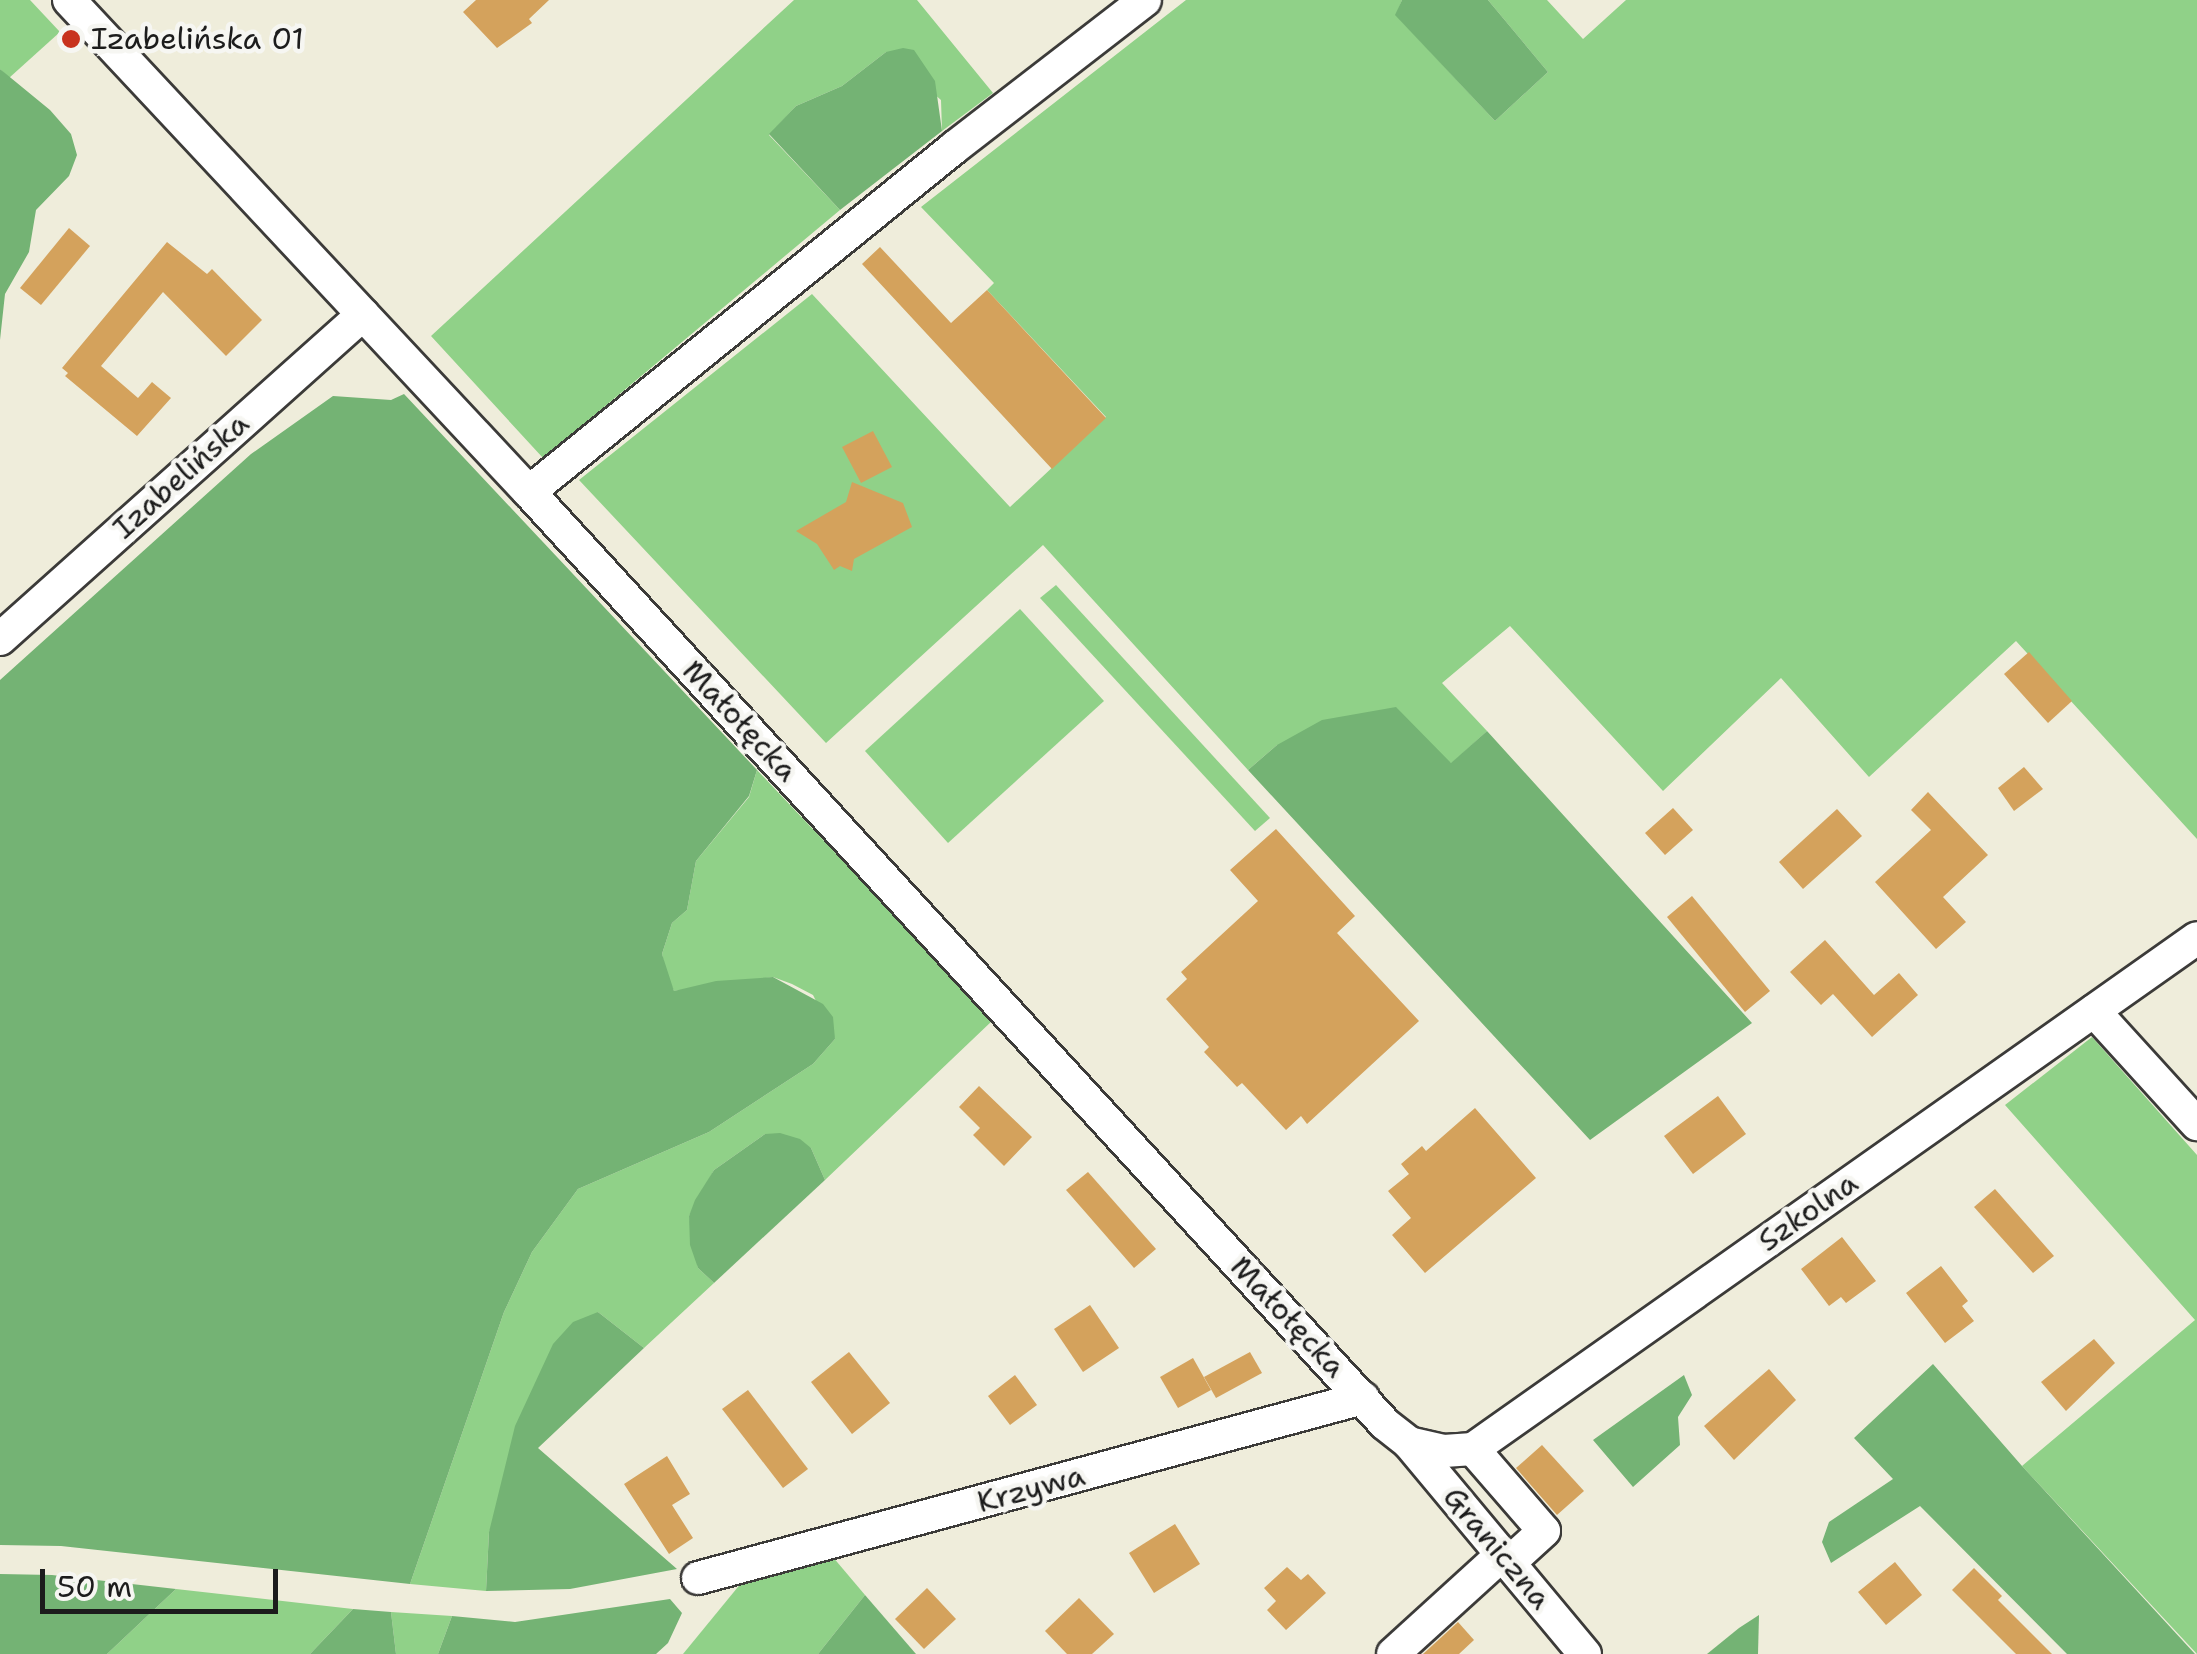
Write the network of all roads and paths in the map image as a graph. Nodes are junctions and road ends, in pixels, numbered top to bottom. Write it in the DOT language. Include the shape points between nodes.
graph roads {
  1 [pos="69,0"];
  2 [pos="1145,0"];
  3 [pos="363,314"];
  4 [pos="529,492"];
  5 [pos="0,639"];
  6 [pos="2197,938"];
  7 [pos="2094,1011"];
  8 [pos="2197,1124"];
  9 [pos="1363,1398"];
  10 [pos="1409,1443"];
  11 [pos="1473,1449"];
  12 [pos="1507,1558"];
  13 [pos="698,1578"];
  14 [pos="1394,1654"];
  15 [pos="1585,1654"];
  1 -- 3 [label="street, Małołęcka"];
  2 -- 4 [label="street"];
  3 -- 4 [label="street, Małołęcka"];
  3 -- 5 [label="street, Izabelińska"];
  4 -- 9 [label="street, Małołęcka"];
  6 -- 7 [label="street, Szkolna"];
  7 -- 8 [label="street"];
  7 -- 11 [label="street, Szkolna"];
  9 -- 10 [label="street, Małołęcka"];
  9 -- 13 [label="street, Krzywa"];
  10 -- 11 [label="street" via="1444,1452"];
  10 -- 12 [label="street, Graniczna"];
  11 -- 12 [label="street" via="1544,1531"];
  12 -- 14 [label="street"];
  12 -- 15 [label="street, Graniczna"];
}
